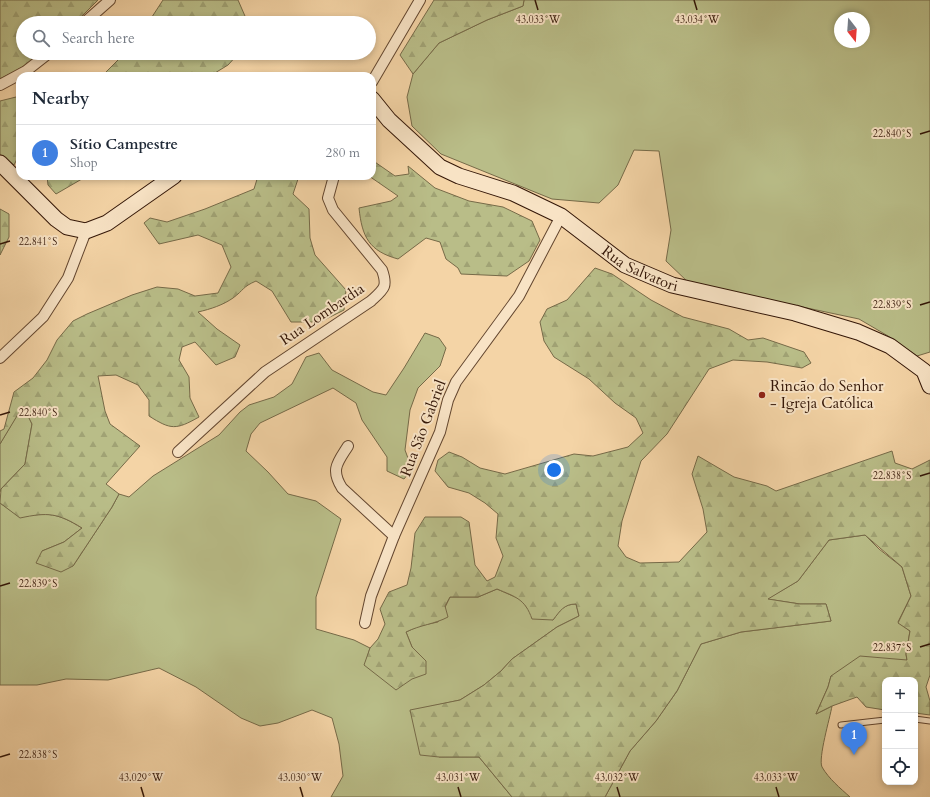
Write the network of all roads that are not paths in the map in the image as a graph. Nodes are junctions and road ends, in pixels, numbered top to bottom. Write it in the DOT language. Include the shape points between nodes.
graph roads {
  1 [pos="110,0"];
  2 [pos="420,0"];
  3 [pos="92,16"];
  4 [pos="40,60"];
  5 [pos="24,72"];
  6 [pos="376,75"];
  7 [pos="16,76"];
  8 [pos="0,85"];
  9 [pos="376,104"];
  10 [pos="0,163"];
  11 [pos="16,179"];
  12 [pos="17,180"];
  13 [pos="168,180"];
  14 [pos="333,180"];
  15 [pos="561,216"];
  16 [pos="86,231"];
  17 [pos="0,358"];
  18 [pos="927,370"];
  19 [pos="930,386"];
  20 [pos="348,446"];
  21 [pos="178,452"];
  22 [pos="394,536"];
  23 [pos="365,623"];
  24 [pos="918,719"];
  25 [pos="882,720"];
  26 [pos="930,721"];
  27 [pos="841,725"];
  1 -- 3 [label="street"];
  2 -- 6 [label="street"];
  4 -- 5 [label="street"];
  7 -- 8 [label="street"];
  9 -- 15 [label="street, Rua Salvatori" via="440,167 459,176 512,193"];
  10 -- 11 [label="street"];
  12 -- 16 [label="street" via="56,219 67,227"];
  13 -- 16 [label="street" via="108,223"];
  14 -- 21 [label="street, Rua Lombardia" via="328,198 333,210 382,270 386,281 383,290 371,301 265,372"];
  15 -- 18 [label="street, Rua Salvatori" via="625,265 672,286 795,313 858,332 890,346"];
  15 -- 22 [label="street, Rua São Gabriel" via="519,296 456,382 448,400 440,432"];
  16 -- 17 [label="street" via="68,278 43,317"];
  18 -- 19 [label="street, Rua Salvatori"];
  20 -- 22 [label="street" via="338,462 336,479 342,488"];
  22 -- 23 [label="street, Rua São Gabriel" via="371,596"];
  24 -- 26 [label="lane"];
  25 -- 27 [label="lane"];
}
